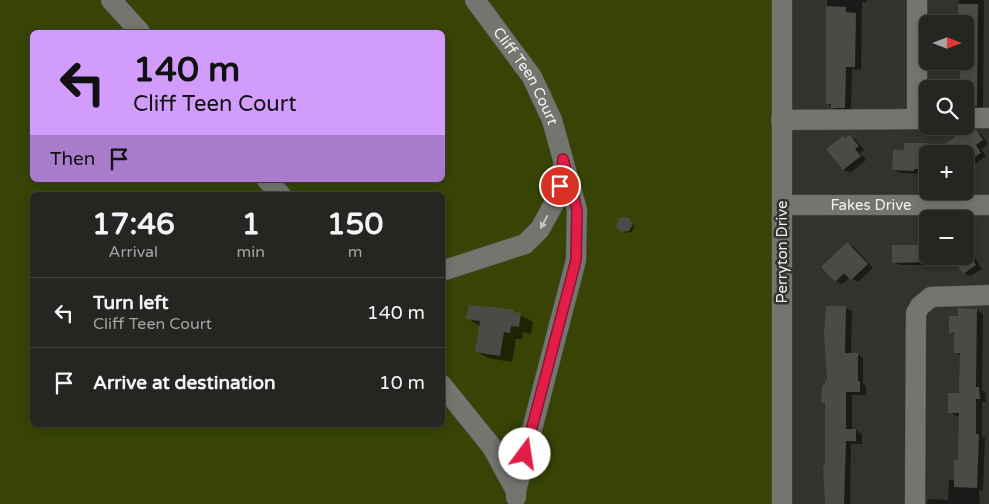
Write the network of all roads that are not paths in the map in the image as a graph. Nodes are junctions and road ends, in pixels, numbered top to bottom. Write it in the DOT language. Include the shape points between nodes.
graph roads {
  1 [pos="111,0"];
  2 [pos="475,0"];
  3 [pos="782,0"];
  4 [pos="917,0"];
  5 [pos="138,30"];
  6 [pos="920,80"];
  7 [pos="974,118"];
  8 [pos="989,118"];
  9 [pos="919,119"];
  10 [pos="781,120"];
  11 [pos="563,159"];
  12 [pos="270,182"];
  13 [pos="278,192"];
  14 [pos="782,205"];
  15 [pos="989,205"];
  16 [pos="445,270"];
  17 [pos="989,295"];
  18 [pos="445,389"];
  19 [pos="516,497"];
  20 [pos="782,504"];
  21 [pos="915,504"];
  1 -- 5 [label="street"];
  2 -- 11 [label="street, Cliff Teen Court" via="532,77 552,120"];
  3 -- 10 [label="street, Perryton Drive"];
  4 -- 6 [label="street"];
  7 -- 8 [label="street"];
  9 -- 10 [label="street"];
  10 -- 14 [label="street, Perryton Drive"];
  11 -- 16 [label="street, Cliff Teen Court, one-way" via="556,200 540,229 525,244"];
  11 -- 19 [label="street, Cliff Teen Court" via="577,210 576,260"];
  12 -- 13 [label="street"];
  14 -- 15 [label="street, Fakes Drive"];
  14 -- 20 [label="street, Perryton Drive"];
  17 -- 21 [label="street" via="931,297 916,313"];
  18 -- 19 [label="street" via="492,447"];
}
